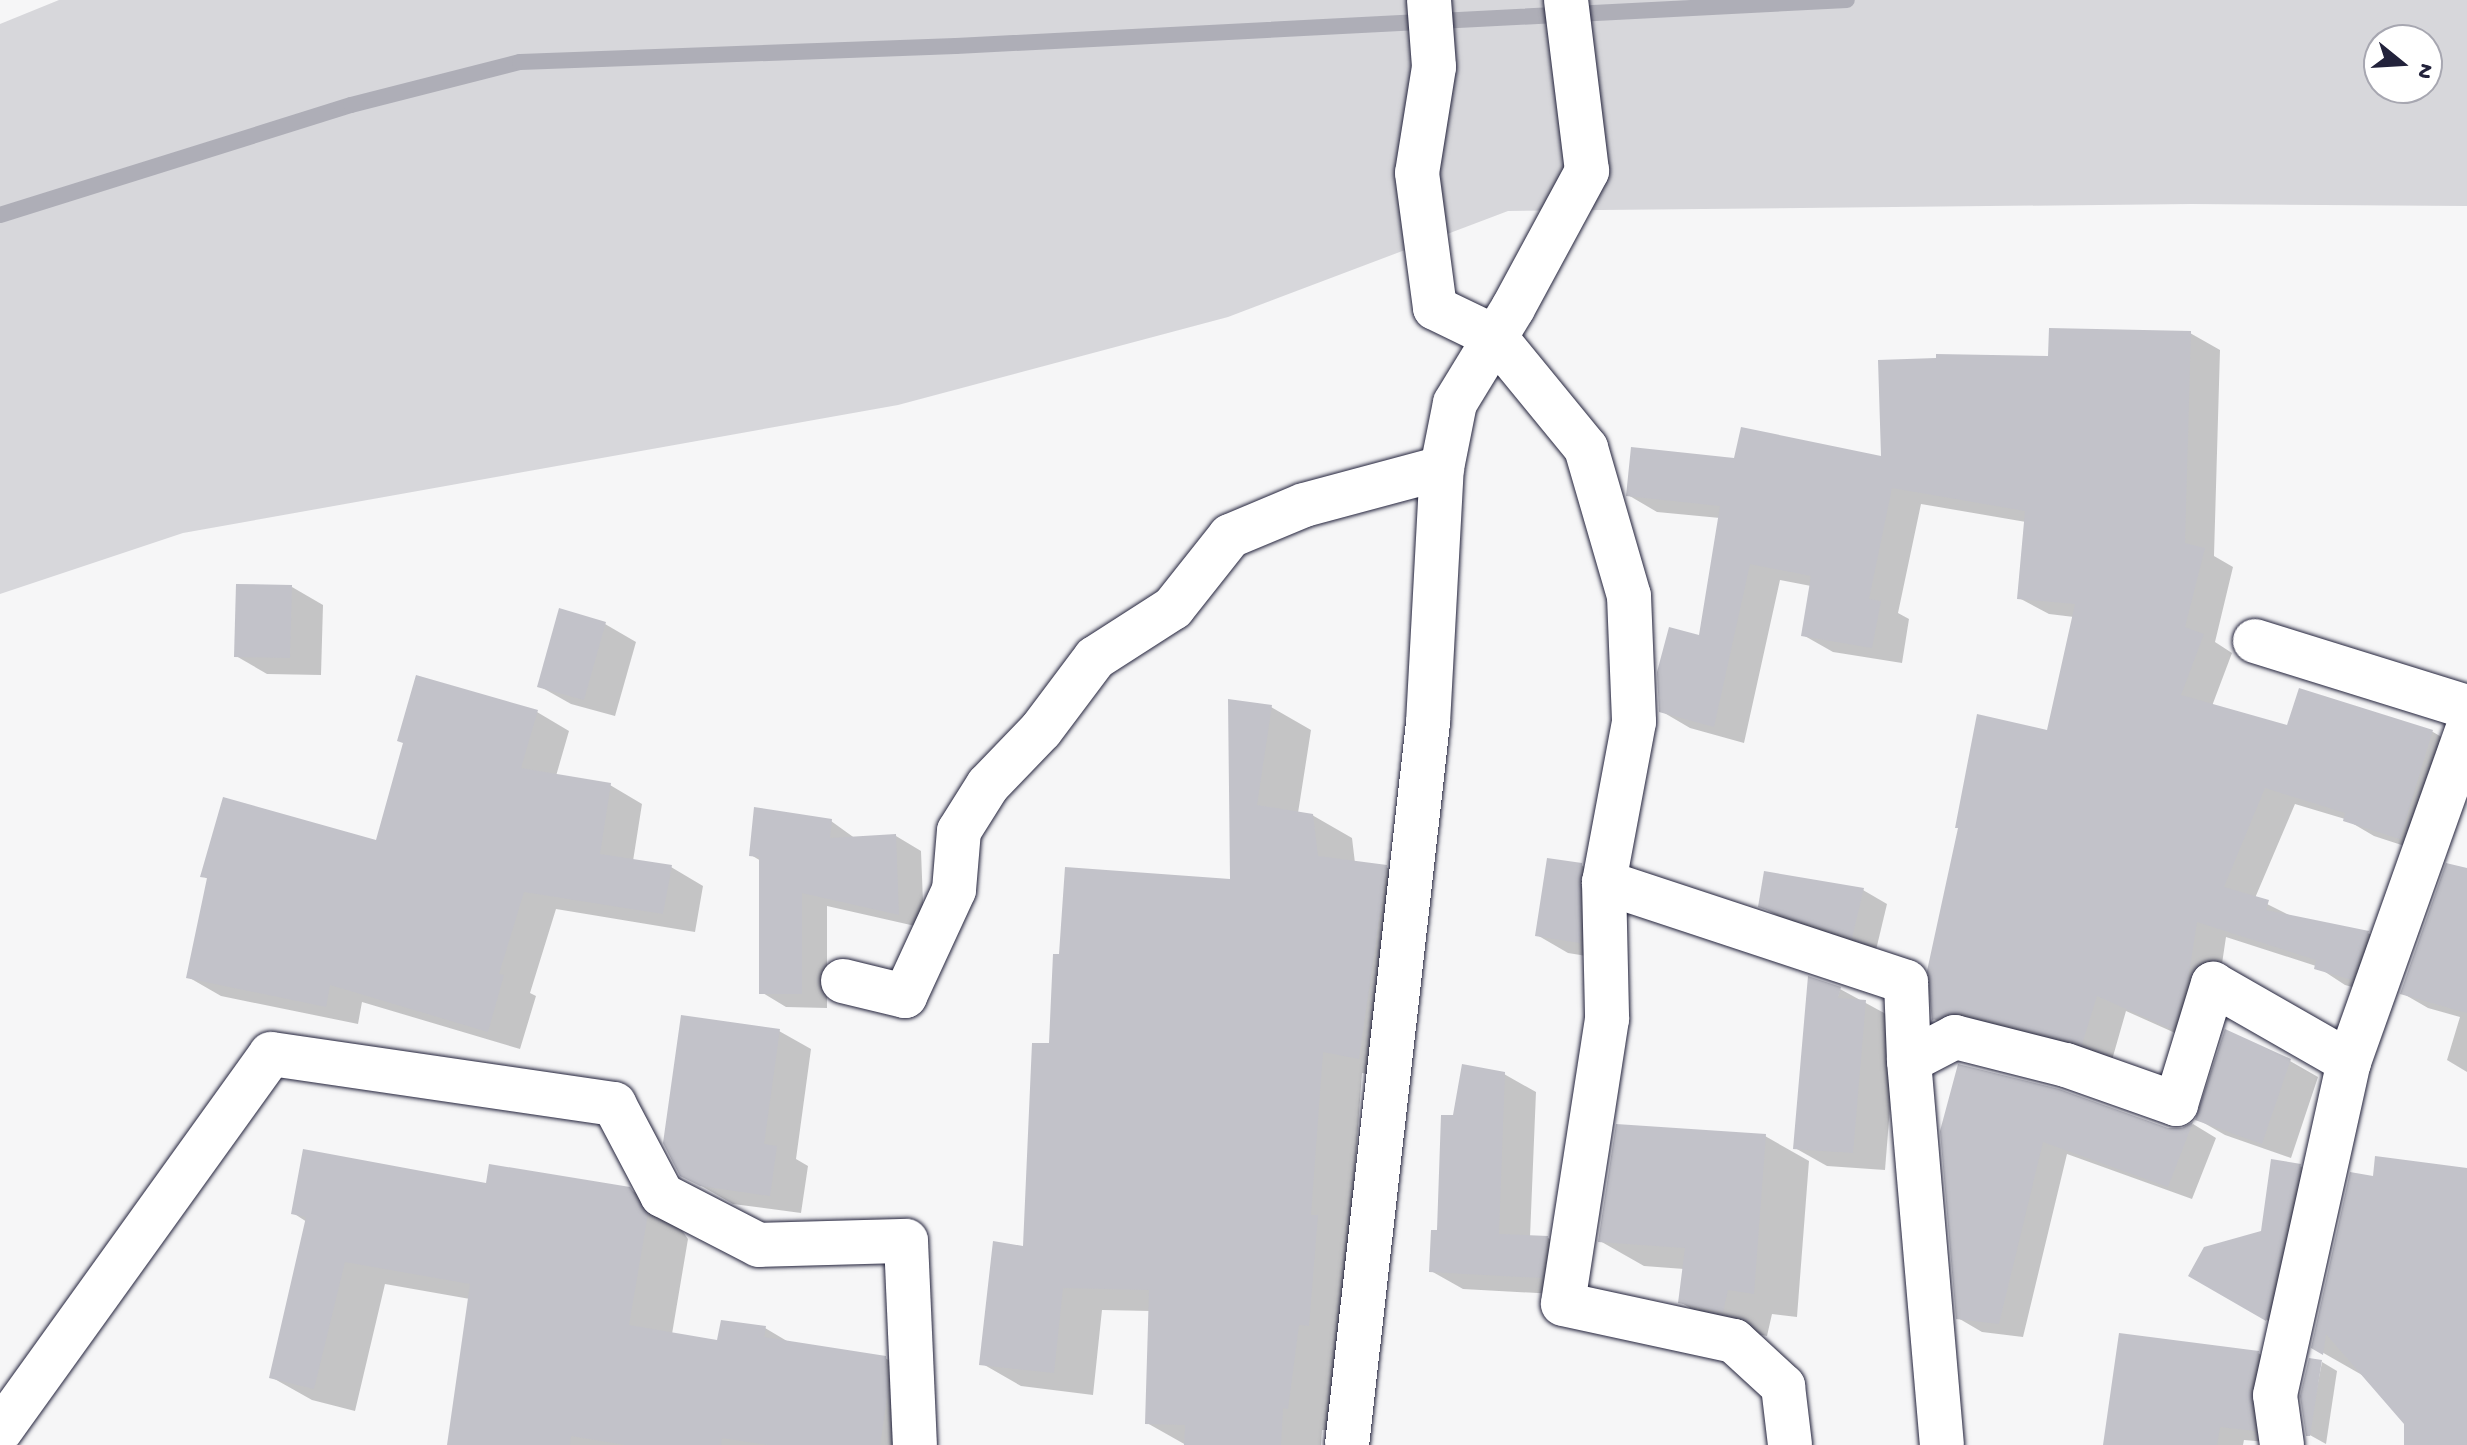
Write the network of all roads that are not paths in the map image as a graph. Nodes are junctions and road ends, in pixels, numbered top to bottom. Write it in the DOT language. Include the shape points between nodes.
graph roads {
  1 [pos="1429,0"];
  2 [pos="1566,0"];
  3 [pos="1495,337"];
  4 [pos="1442,468"];
  5 [pos="2255,641"];
  6 [pos="2467,707"];
  7 [pos="2467,730"];
  8 [pos="2452,818"];
  9 [pos="1604,882"];
  10 [pos="843,981"];
  11 [pos="1909,1061"];
  12 [pos="2349,1062"];
  13 [pos="0,1431"];
  14 [pos="915,1445"];
  15 [pos="1347,1445"];
  16 [pos="1790,1445"];
  17 [pos="1942,1445"];
  18 [pos="2282,1445"];
  1 -- 3 [label="street" via="1434,67 1417,173 1435,308"];
  2 -- 3 [label="street" via="1587,171"];
  3 -- 4 [label="street" via="1455,403"];
  3 -- 9 [label="street" via="1586,448 1629,596 1634,722"];
  4 -- 10 [label="street" via="1304,505 1230,536 1173,608 1095,658 1041,730 988,785 959,831 954,890 905,996"];
  4 -- 15 [label="street" via="1428,723"];
  5 -- 6 [label="street"];
  7 -- 8 [label="street"];
  8 -- 12 [label="street"];
  9 -- 11 [label="street" via="1906,982"];
  9 -- 16 [label="street" via="1607,1019 1563,1304 1734,1341 1783,1386"];
  11 -- 12 [label="street" via="1955,1037 2066,1065 2176,1104 2213,984"];
  11 -- 17 [label="street"];
  12 -- 18 [label="street" via="2275,1395"];
  13 -- 14 [label="street" via="271,1054 614,1104 662,1195 759,1245 906,1241"];
}
